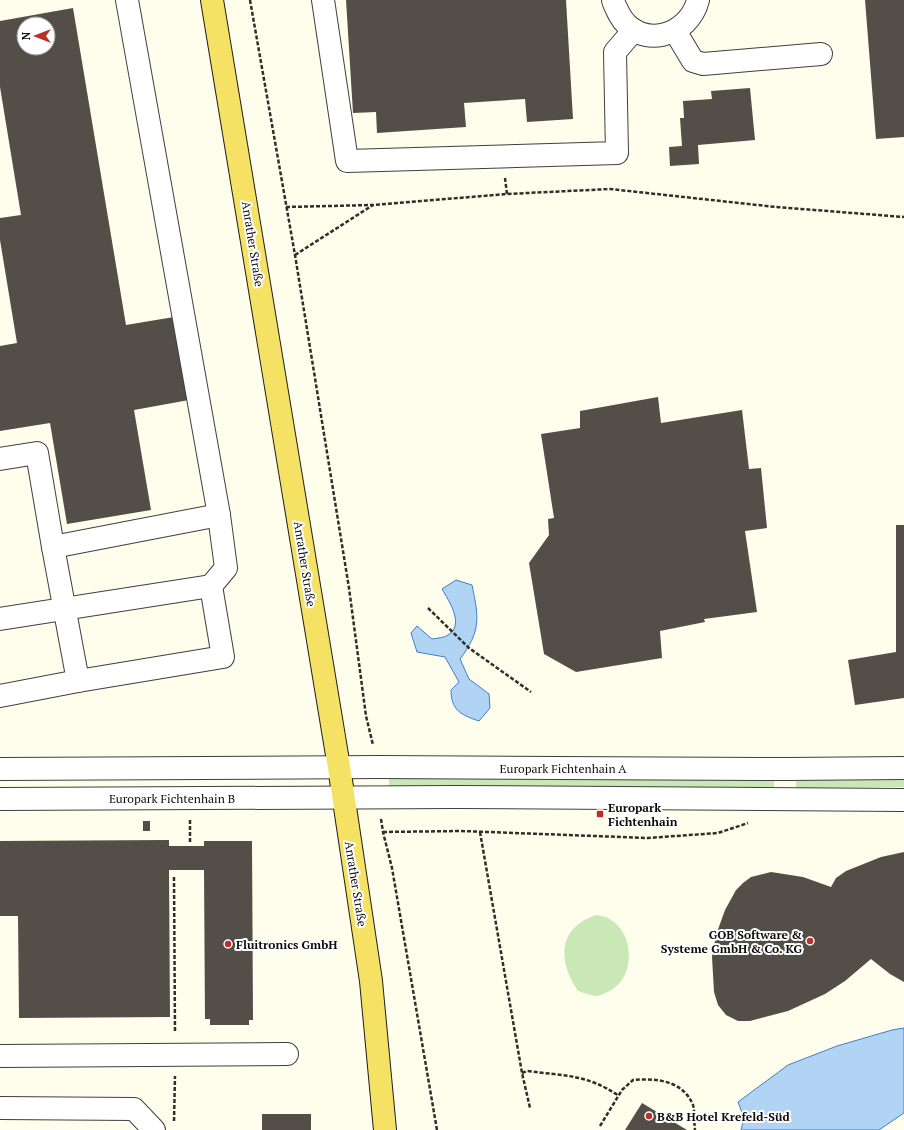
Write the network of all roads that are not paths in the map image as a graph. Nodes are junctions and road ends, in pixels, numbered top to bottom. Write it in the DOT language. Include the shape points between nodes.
graph roads {
  1 [pos="127,0"];
  2 [pos="212,0"];
  3 [pos="323,0"];
  4 [pos="613,0"];
  5 [pos="698,0"];
  6 [pos="634,30"];
  7 [pos="675,31"];
  8 [pos="821,54"];
  9 [pos="0,459"];
  10 [pos="219,516"];
  11 [pos="53,547"];
  12 [pos="211,586"];
  13 [pos="64,610"];
  14 [pos="0,619"];
  15 [pos="78,681"];
  16 [pos="0,696"];
  17 [pos="339,767"];
  18 [pos="904,768"];
  19 [pos="0,769"];
  20 [pos="787,769"];
  21 [pos="0,798"];
  22 [pos="343,798"];
  23 [pos="786,800"];
  24 [pos="904,800"];
  25 [pos="287,1054"];
  26 [pos="0,1056"];
  27 [pos="0,1108"];
  28 [pos="154,1130"];
  29 [pos="385,1130"];
  1 -- 10 [label="street"];
  2 -- 17 [label="main road, Anrather Straße"];
  3 -- 6 [label="street" via="347,161 617,153 616,52"];
  4 -- 6 [label="street" via="622,20"];
  5 -- 7 [label="street" via="690,19"];
  6 -- 7 [label="street" via="660,36"];
  7 -- 8 [label="street" via="693,61 703,64"];
  9 -- 11 [label="street" via="37,453"];
  10 -- 11 [label="street"];
  10 -- 12 [label="street" via="226,568"];
  11 -- 13 [label="street"];
  12 -- 13 [label="street"];
  12 -- 15 [label="street" via="223,657"];
  13 -- 14 [label="street"];
  13 -- 15 [label="street"];
  15 -- 16 [label="street"];
  17 -- 19 [label="street"];
  17 -- 20 [label="street, Europark Fichtenhain A"];
  17 -- 22 [label="main road, Anrather Straße"];
  18 -- 20 [label="street, Europark Fichtenhain A"];
  20 -- 23 [label="street"];
  21 -- 22 [label="street, Europark Fichtenhain B"];
  22 -- 23 [label="street"];
  22 -- 29 [label="main road, Anrather Straße" via="371,982"];
  23 -- 24 [label="street"];
  25 -- 26 [label="street"];
  27 -- 28 [label="street" via="134,1109"];
}
